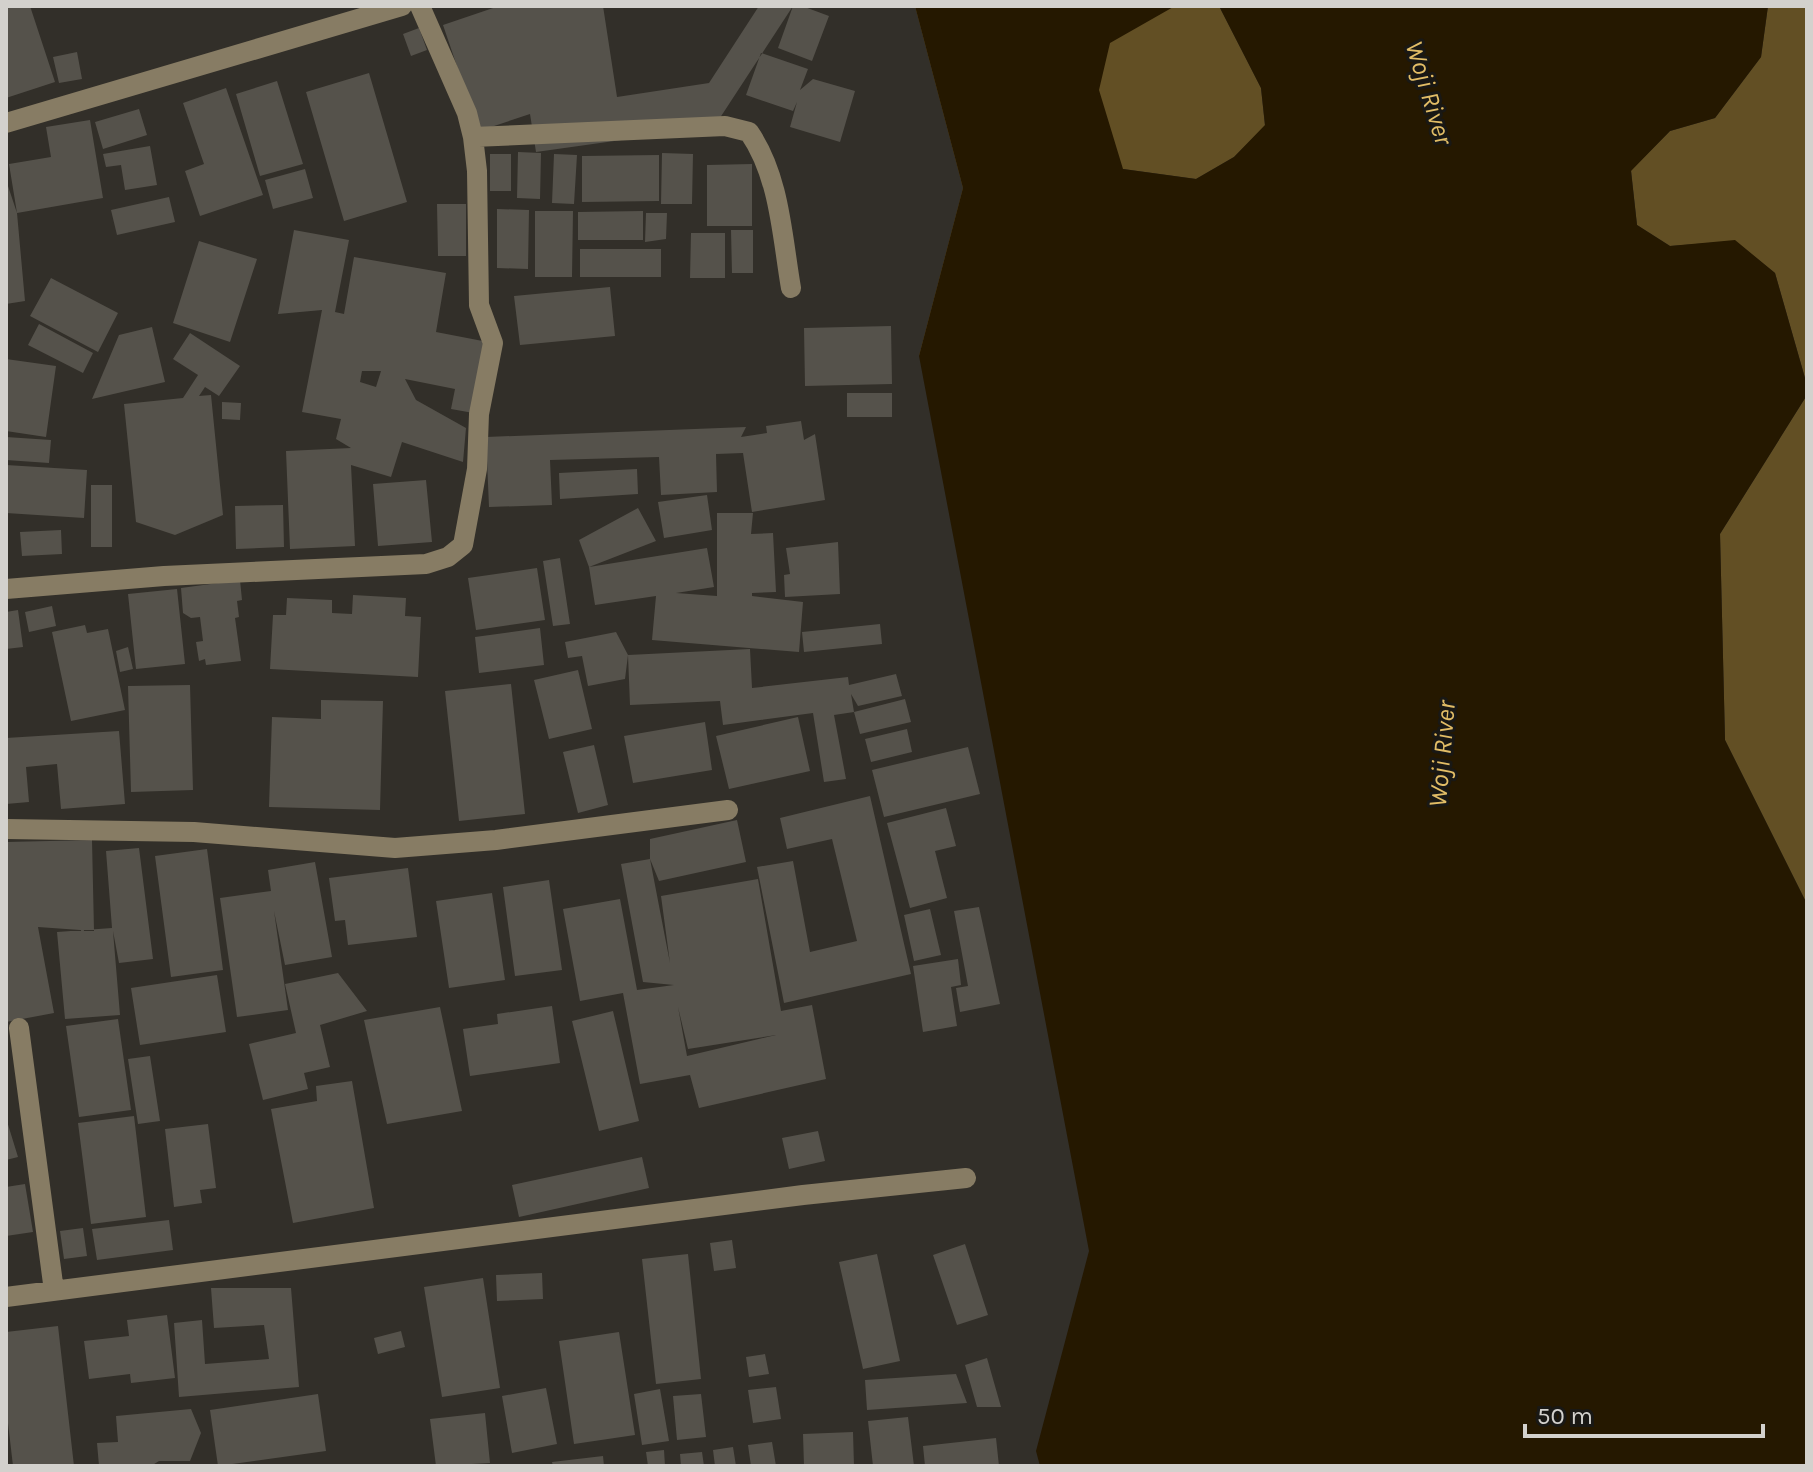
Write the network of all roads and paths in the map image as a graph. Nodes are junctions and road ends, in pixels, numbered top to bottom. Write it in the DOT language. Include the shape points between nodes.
graph roads {
  1 [pos="402,6"];
  2 [pos="420,6"];
  3 [pos="6,123"];
  4 [pos="473,137"];
  5 [pos="791,288"];
  6 [pos="6,589"];
  7 [pos="728,810"];
  8 [pos="6,829"];
  9 [pos="19,1028"];
  10 [pos="966,1178"];
  11 [pos="54,1291"];
  12 [pos="6,1297"];
  1 -- 3 [label="street"];
  2 -- 4 [label="street"];
  4 -- 5 [label="street" via="725,126 749,132 773,184"];
  4 -- 6 [label="street" via="479,305 493,343 463,545 426,564"];
  7 -- 8 [label="street" via="395,848 194,832"];
  9 -- 11 [label="street"];
  10 -- 11 [label="street"];
  11 -- 12 [label="street"];
}
